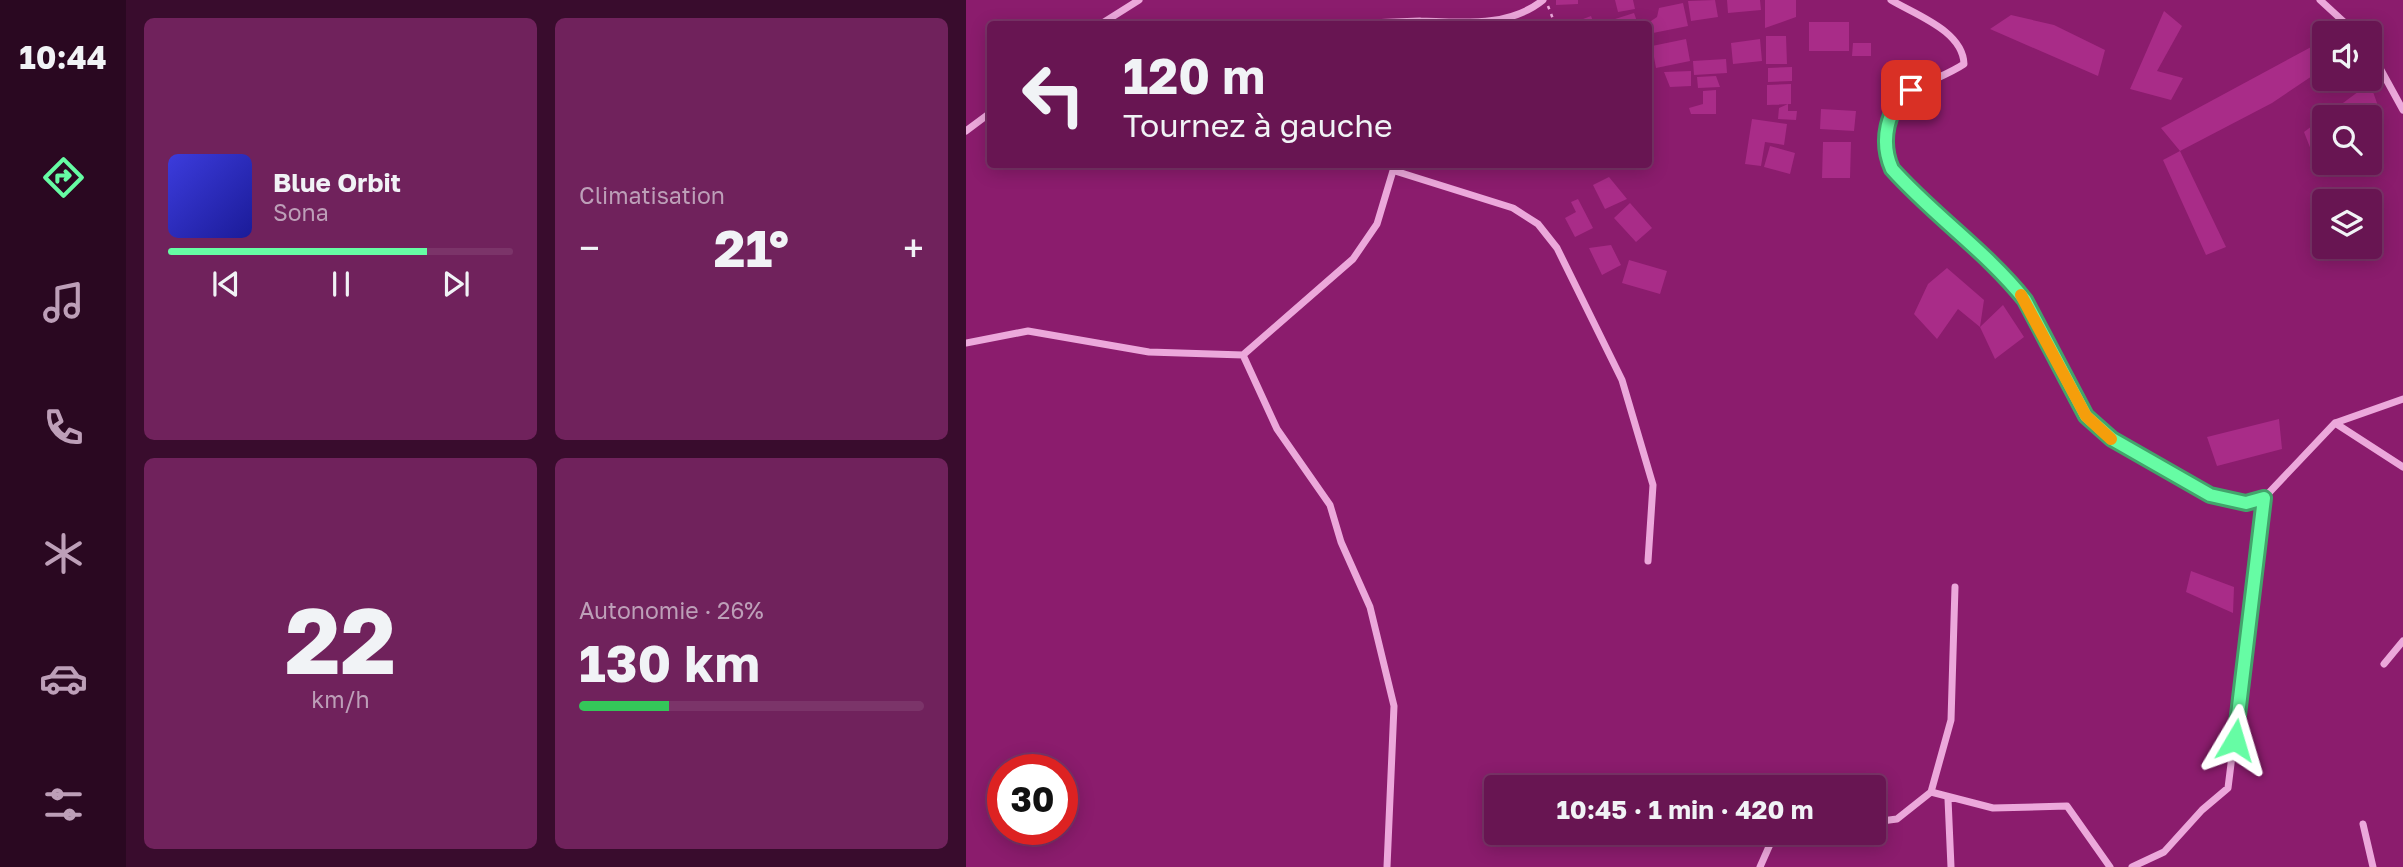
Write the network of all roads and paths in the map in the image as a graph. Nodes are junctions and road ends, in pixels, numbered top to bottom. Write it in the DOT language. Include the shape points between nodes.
graph roads {
  1 [pos="1139,0"];
  2 [pos="1545,0"];
  3 [pos="1891,0"];
  4 [pos="2320,0"];
  5 [pos="1106,21"];
  6 [pos="1491,21"];
  7 [pos="1554,21"];
  8 [pos="2343,21"];
  9 [pos="2382,72"];
  10 [pos="2403,110"];
  11 [pos="987,115"];
  12 [pos="966,131"];
  13 [pos="1395,168"];
  14 [pos="966,343"];
  15 [pos="1243,355"];
  16 [pos="2403,399"];
  17 [pos="2335,423"];
  18 [pos="2403,467"];
  19 [pos="2264,498"];
  20 [pos="1648,561"];
  21 [pos="1955,587"];
  22 [pos="2403,641"];
  23 [pos="2384,664"];
  24 [pos="1931,792"];
  25 [pos="1948,799"];
  26 [pos="1886,820"];
  27 [pos="2363,824"];
  28 [pos="1770,845"];
  29 [pos="1387,867"];
  30 [pos="1760,867"];
  31 [pos="1951,867"];
  32 [pos="2110,867"];
  33 [pos="2133,867"];
  34 [pos="2373,867"];
  1 -- 5 [label="street"];
  2 -- 6 [label="street" via="1531,10"];
  2 -- 7 [label="path"];
  3 -- 19 [label="street" via="1954,39 1963,51 1964,64 1900,98 1889,118 1884,152 1892,169 2004,273 2025,300 2086,416 2112,439 2210,495 2246,503"];
  4 -- 8 [label="street"];
  9 -- 10 [label="street"];
  11 -- 12 [label="street"];
  13 -- 15 [label="street" via="1377,223 1353,259"];
  13 -- 20 [label="street" via="1439,187 1513,208 1538,224 1557,248 1622,380 1653,485"];
  14 -- 15 [label="street" via="1028,331 1149,352"];
  15 -- 29 [label="street" via="1276,429 1330,505 1370,607 1394,706"];
  16 -- 17 [label="street"];
  17 -- 18 [label="street"];
  17 -- 19 [label="street"];
  19 -- 33 [label="street" via="2228,788 2164,852"];
  21 -- 24 [label="street" via="1951,720"];
  22 -- 23 [label="street"];
  24 -- 25 [label="street"];
  24 -- 26 [label="street" via="1897,819"];
  25 -- 31 [label="street"];
  25 -- 32 [label="street" via="1993,808 2067,806"];
  27 -- 34 [label="street"];
  28 -- 30 [label="street"];
}
